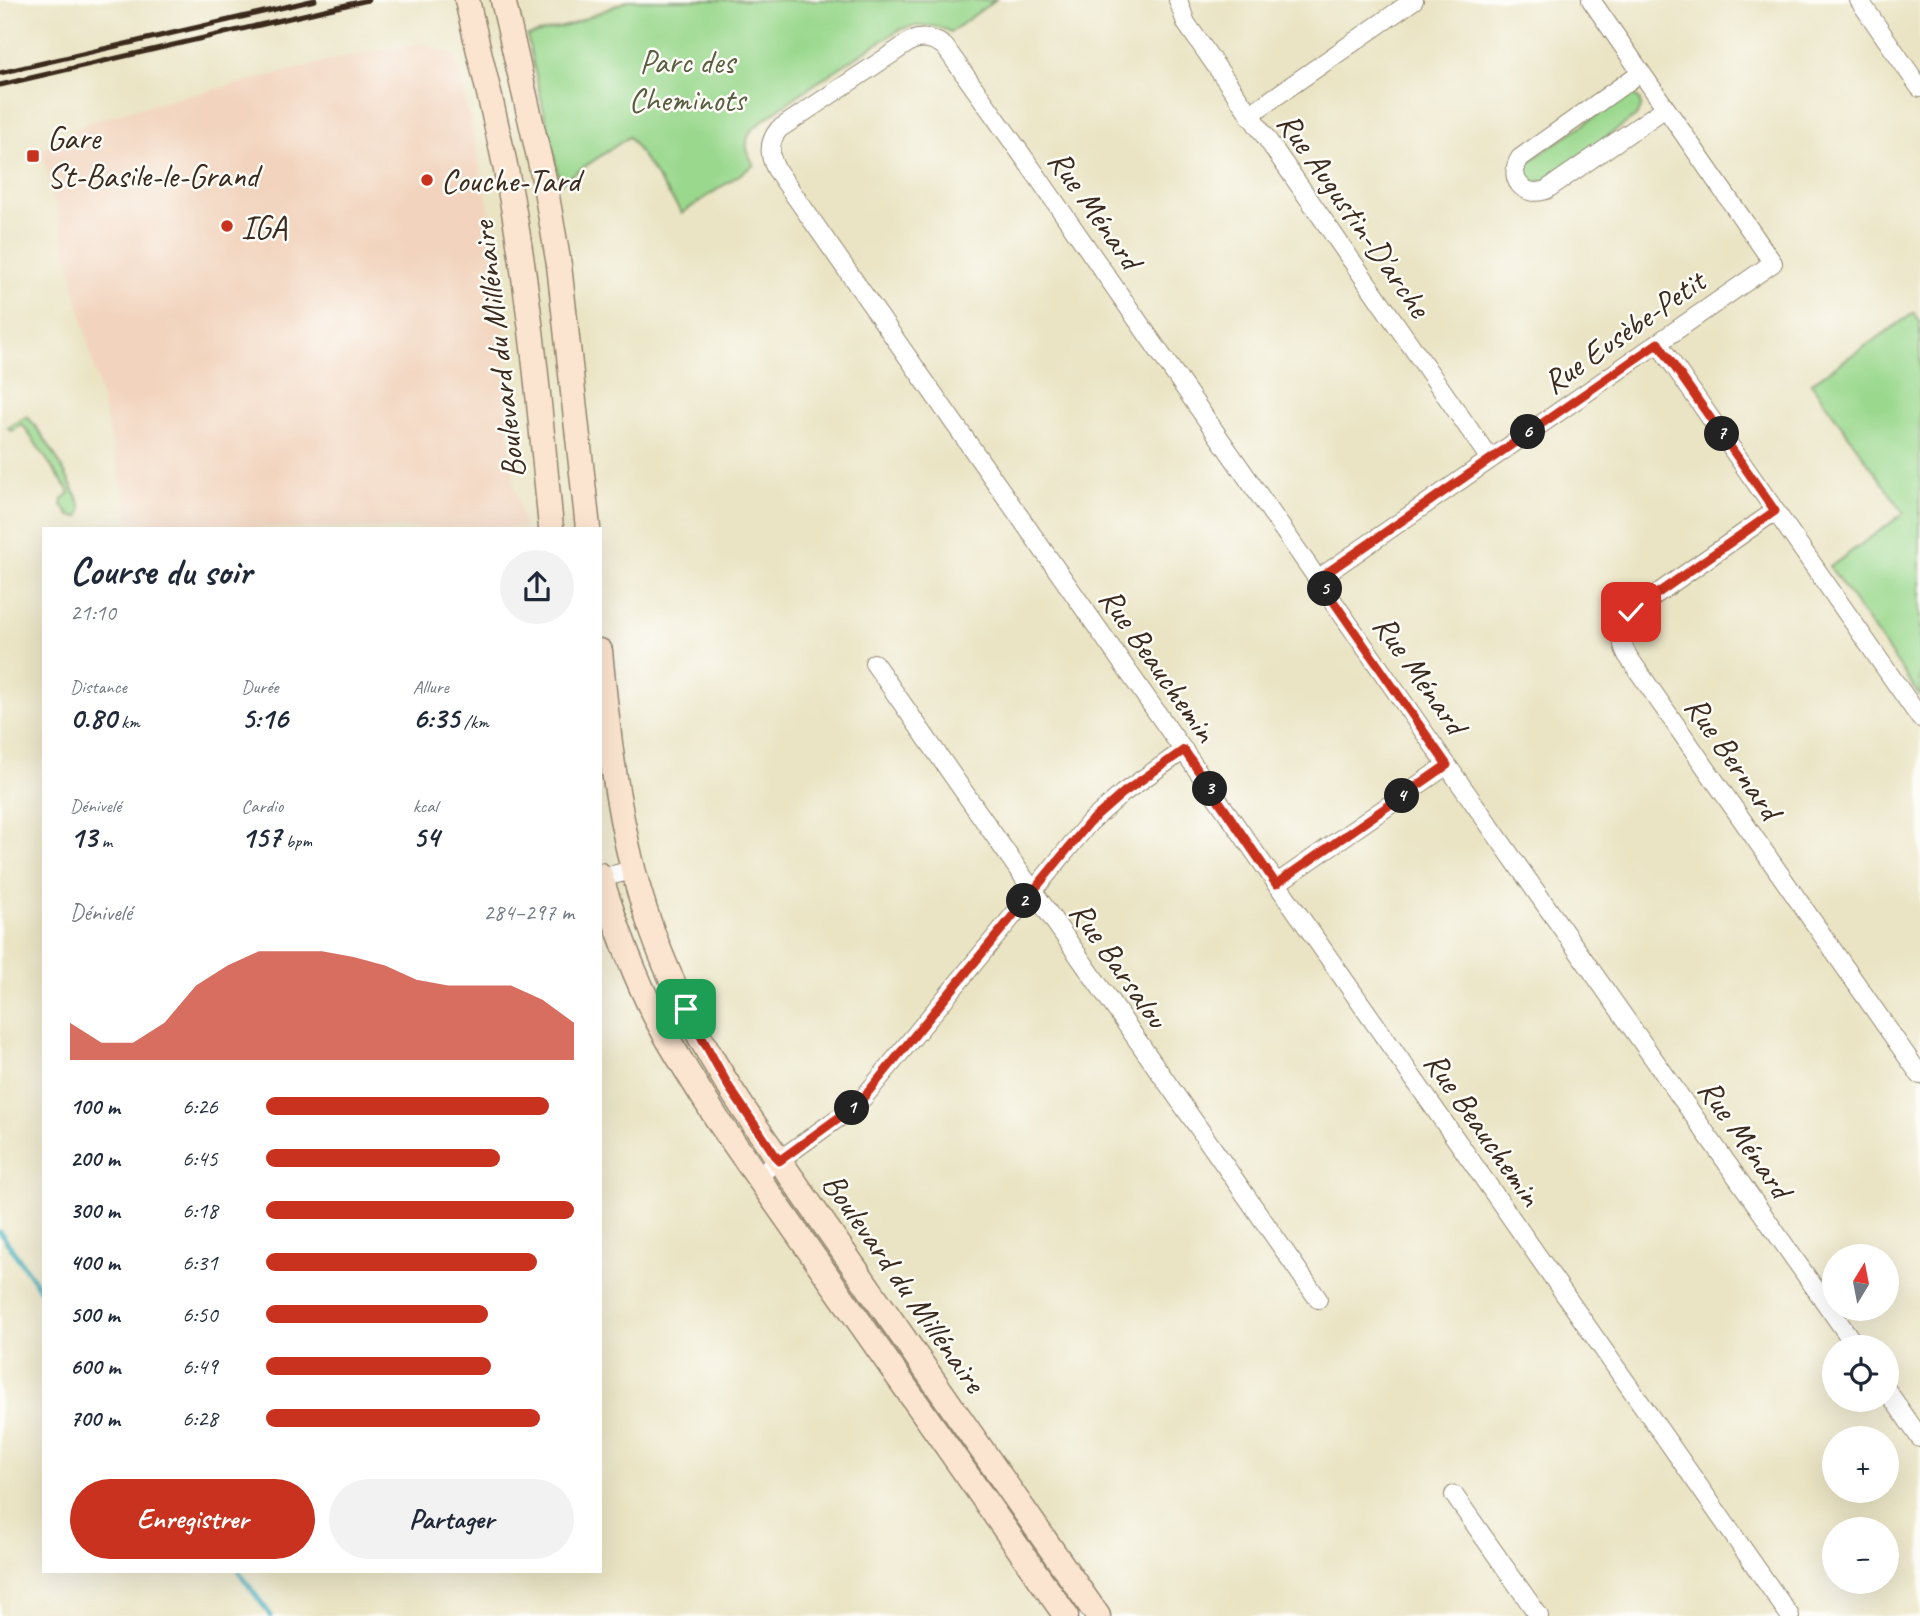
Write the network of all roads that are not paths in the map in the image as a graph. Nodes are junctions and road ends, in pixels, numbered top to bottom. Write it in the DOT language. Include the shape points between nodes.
graph roads {
  1 [pos="467,0"];
  2 [pos="503,0"];
  3 [pos="1178,0"];
  4 [pos="1414,0"];
  5 [pos="1591,0"];
  6 [pos="1859,0"];
  7 [pos="931,40"];
  8 [pos="1640,73"];
  9 [pos="1920,88"];
  10 [pos="1664,108"];
  11 [pos="1249,116"];
  12 [pos="1658,343"];
  13 [pos="1490,459"];
  14 [pos="1775,511"];
  15 [pos="551,527"];
  16 [pos="588,527"];
  17 [pos="1318,579"];
  18 [pos="874,663"];
  19 [pos="602,669"];
  20 [pos="1920,718"];
  21 [pos="1184,750"];
  22 [pos="1447,765"];
  23 [pos="633,870"];
  24 [pos="602,877"];
  25 [pos="602,883"];
  26 [pos="1276,884"];
  27 [pos="1032,891"];
  28 [pos="1920,1075"];
  29 [pos="779,1161"];
  30 [pos="757,1176"];
  31 [pos="1318,1299"];
  32 [pos="1848,1335"];
  33 [pos="1899,1408"];
  34 [pos="1920,1438"];
  35 [pos="1454,1495"];
  36 [pos="1066,1616"];
  37 [pos="1098,1616"];
  38 [pos="1539,1616"];
  39 [pos="1790,1616"];
  1 -- 15 [label="street, Boulevard du Millénaire" via="517,229"];
  2 -- 16 [label="street" via="553,222"];
  3 -- 11 [label="street, Rue Augustin-D'arche" via="1186,23"];
  4 -- 11 [label="street"];
  5 -- 8 [label="street, Rue Eusèbe-Petit"];
  6 -- 9 [label="street"];
  7 -- 17 [label="street, Rue Ménard" via="948,51"];
  7 -- 21 [label="street, Rue Beauchemin" via="906,44 783,126 771,143 771,159"];
  8 -- 10 [label="street, Rue Eusèbe-Petit"];
  8 -- 10 [label="street" via="1520,158 1515,170 1518,183 1528,191 1546,190"];
  10 -- 12 [label="street, Rue Eusèbe-Petit" via="1773,263"];
  11 -- 13 [label="street, Rue Augustin-D'arche"];
  12 -- 13 [label="street, Rue Eusèbe-Petit"];
  12 -- 14 [label="street"];
  13 -- 17 [label="street, Rue Eusèbe-Petit"];
  14 -- 20 [label="street"];
  14 -- 28 [label="street, Rue Bernard" via="1631,612 1622,626 1622,644"];
  17 -- 22 [label="street, Rue Ménard"];
  18 -- 27 [label="street, Rue Barsalou"];
  19 -- 23 [label="street, Boulevard du Millénaire" via="613,764"];
  21 -- 26 [label="street, Rue Beauchemin"];
  21 -- 27 [label="street" via="1107,805"];
  22 -- 26 [label="street"];
  22 -- 32 [label="street, Rue Ménard"];
  23 -- 24 [label="street"];
  23 -- 29 [label="street, Boulevard du Millénaire" via="651,928 686,1009 729,1087"];
  25 -- 30 [label="street, Boulevard du Millénaire" via="655,1015"];
  26 -- 39 [label="street, Rue Beauchemin"];
  27 -- 29 [label="street" via="864,1097"];
  27 -- 31 [label="street, Rue Barsalou"];
  29 -- 30 [label="street"];
  29 -- 37 [label="street, Boulevard du Millénaire"];
  30 -- 36 [label="street, Boulevard du Millénaire"];
  33 -- 34 [label="street"];
  35 -- 38 [label="street"];
}
